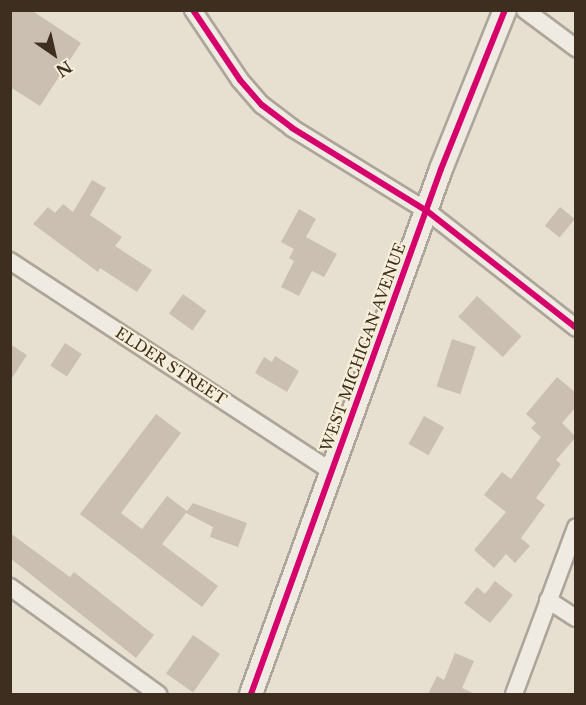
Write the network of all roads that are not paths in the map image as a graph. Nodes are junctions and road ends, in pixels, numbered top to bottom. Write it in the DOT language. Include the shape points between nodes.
graph roads {
  1 [pos="193,10"];
  2 [pos="505,10"];
  3 [pos="525,10"];
  4 [pos="576,48"];
  5 [pos="427,210"];
  6 [pos="10,261"];
  7 [pos="576,328"];
  8 [pos="331,471"];
  9 [pos="576,527"];
  10 [pos="10,587"];
  11 [pos="548,600"];
  12 [pos="576,618"];
  13 [pos="158,694"];
  14 [pos="251,694"];
  15 [pos="514,694"];
  1 -- 5 [label="street" via="240,80 262,105 291,128"];
  2 -- 5 [label="main road, WEST MICHIGAN AVENUE"];
  3 -- 4 [label="street"];
  5 -- 7 [label="street"];
  5 -- 8 [label="main road, WEST MICHIGAN AVENUE"];
  6 -- 8 [label="street, ELDER STREET"];
  8 -- 14 [label="main road, WEST MICHIGAN AVENUE"];
  9 -- 11 [label="street"];
  10 -- 13 [label="street"];
  11 -- 12 [label="street"];
  11 -- 15 [label="street"];
}
